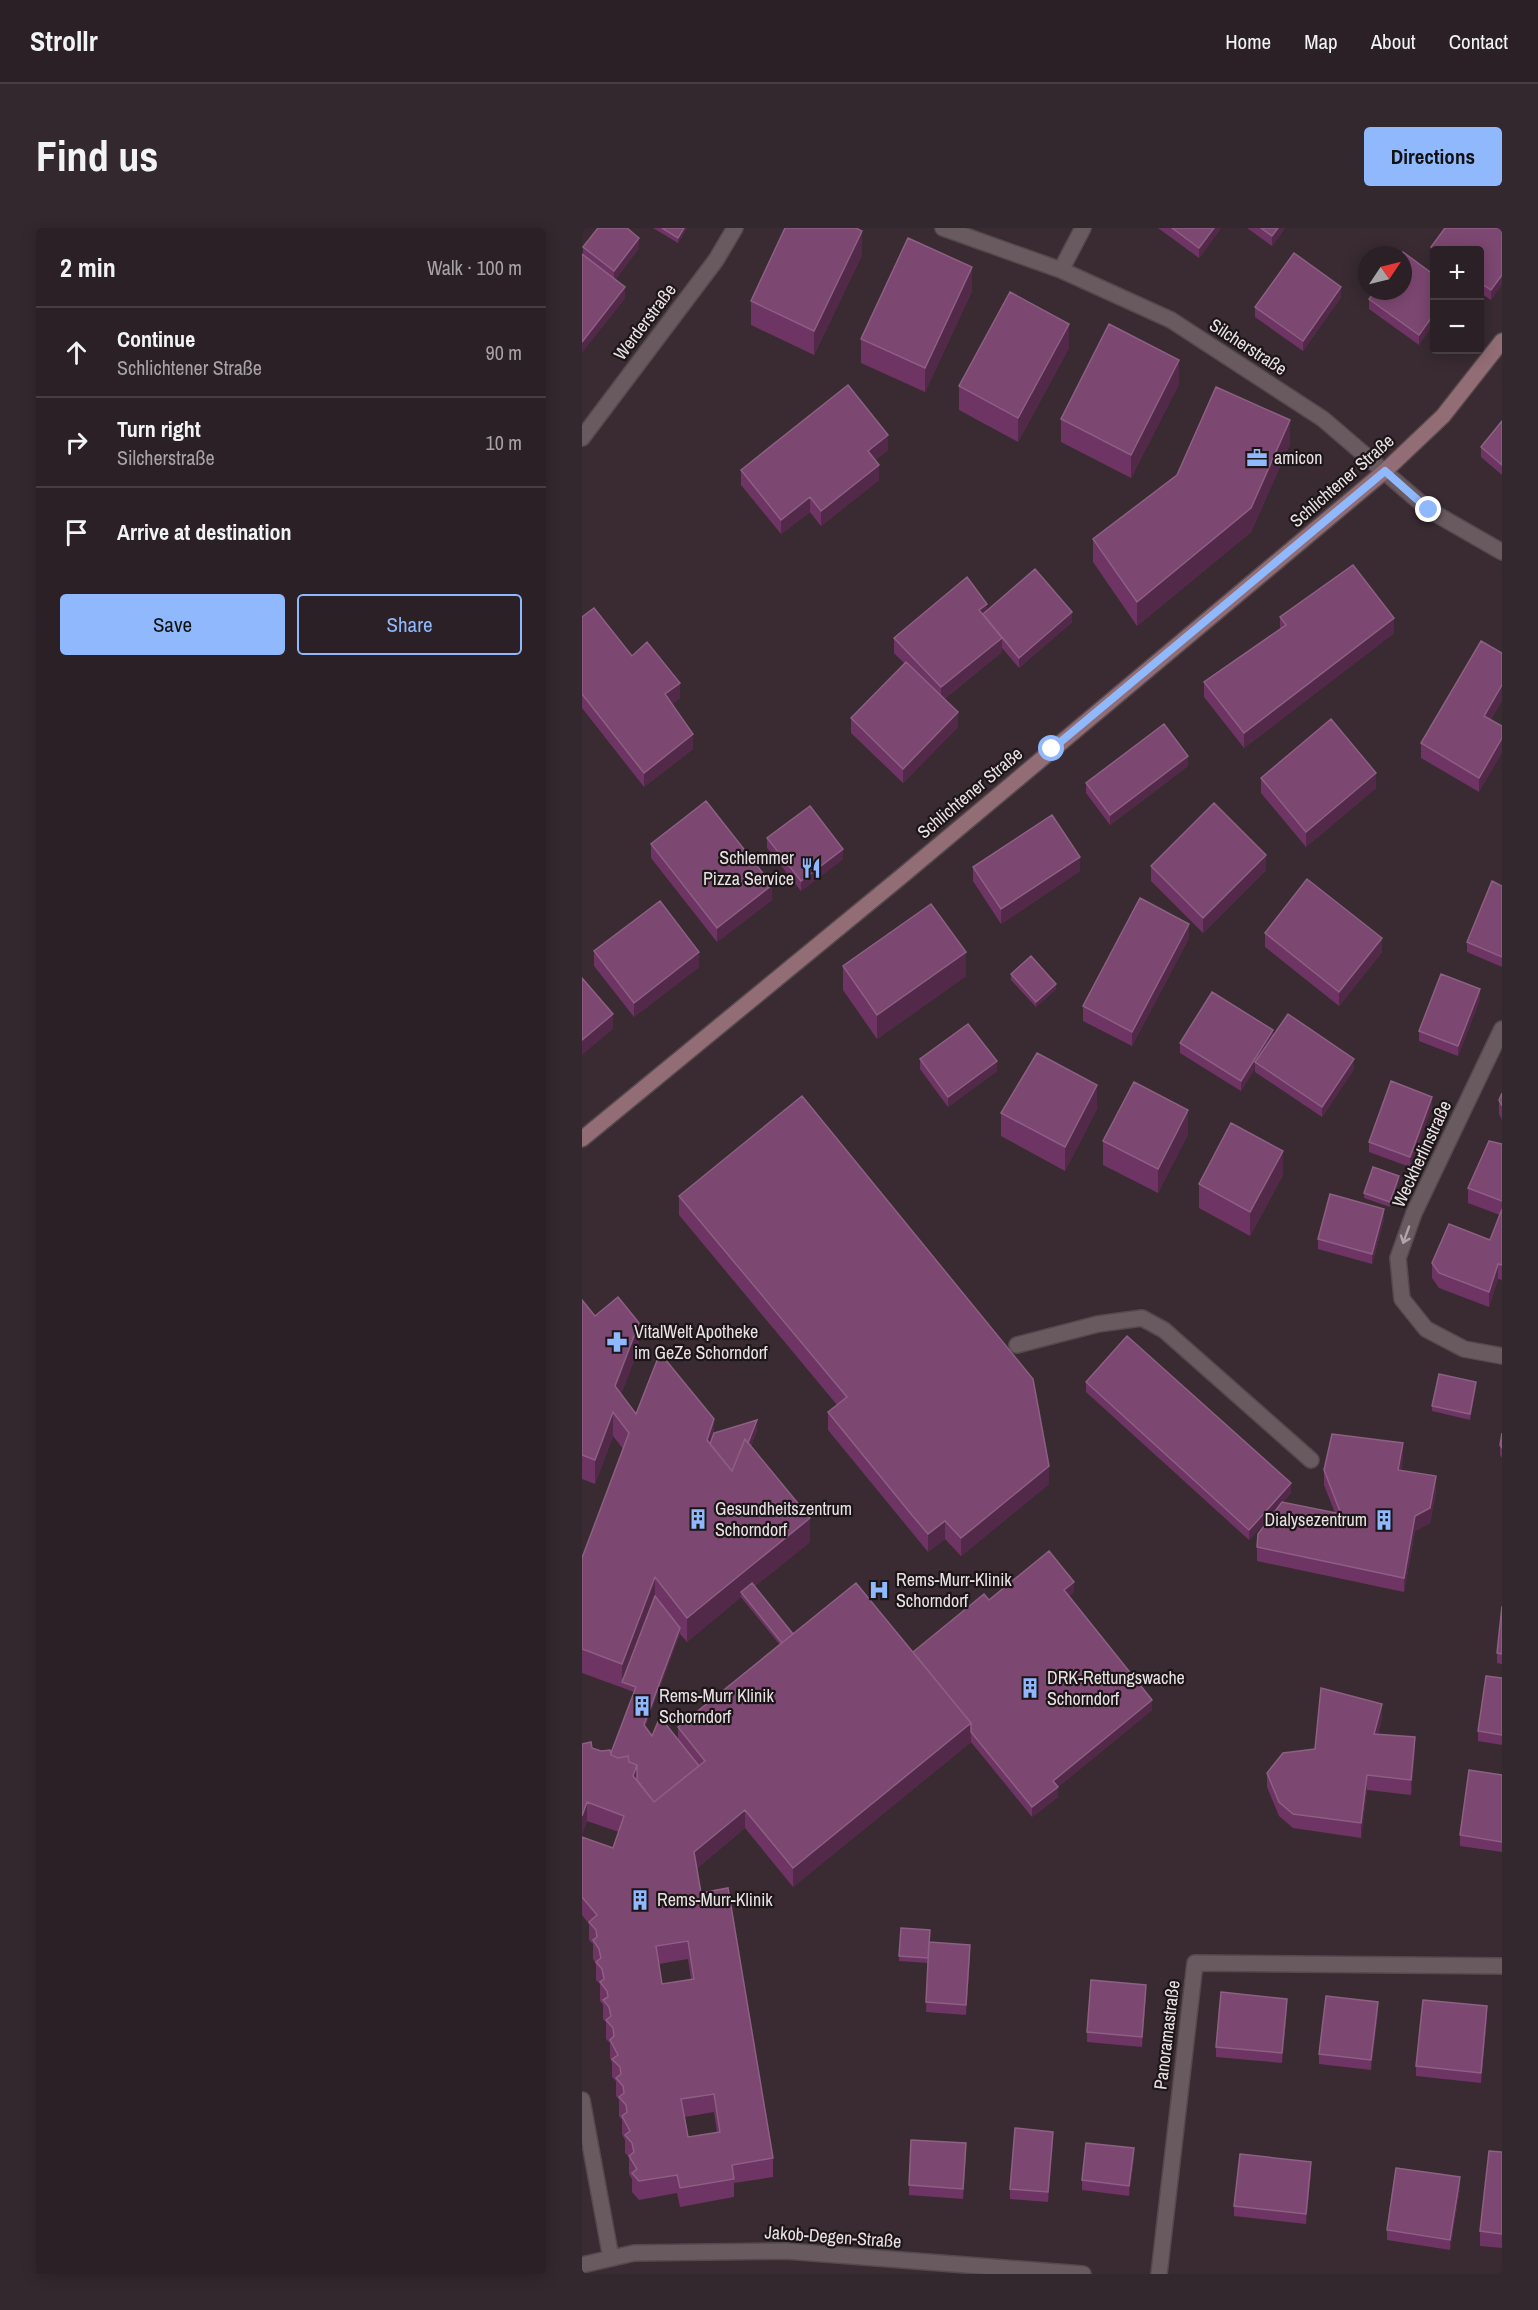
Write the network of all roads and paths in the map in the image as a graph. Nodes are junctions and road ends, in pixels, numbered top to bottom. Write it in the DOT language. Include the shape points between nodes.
graph roads {
  1 [pos="735,228"];
  2 [pos="943,228"];
  3 [pos="1083,228"];
  4 [pos="1061,270"];
  5 [pos="1502,341"];
  6 [pos="582,438"];
  7 [pos="1385,471"];
  8 [pos="1502,552"];
  9 [pos="1502,1029"];
  10 [pos="582,1139"];
  11 [pos="1017,1345"];
  12 [pos="1502,1356"];
  13 [pos="1311,1460"];
  14 [pos="1502,1966"];
  15 [pos="582,2100"];
  16 [pos="611,2258"];
  17 [pos="582,2265"];
  18 [pos="1083,2274"];
  19 [pos="1159,2274"];
  1 -- 6 [label="street, Werderstraße" via="716,260"];
  2 -- 4 [label="street, Silcherstraße"];
  3 -- 4 [label="street"];
  4 -- 7 [label="street, Silcherstraße" via="1171,320 1323,419"];
  5 -- 7 [label="main road, Schlichtener Straße" via="1443,416"];
  7 -- 8 [label="street, Silcherstraße" via="1429,510"];
  7 -- 10 [label="main road, Schlichtener Straße"];
  9 -- 12 [label="street, Weckherlinstraße, one-way" via="1414,1213 1398,1258 1402,1299 1426,1329 1464,1349"];
  11 -- 13 [label="street" via="1098,1324 1142,1318 1164,1330"];
  14 -- 19 [label="street, Panoramastraße" via="1195,1963"];
  15 -- 16 [label="street"];
  16 -- 17 [label="street, Jakob-Degen-Straße"];
  16 -- 18 [label="street, Jakob-Degen-Straße" via="634,2253 786,2251"];
}
